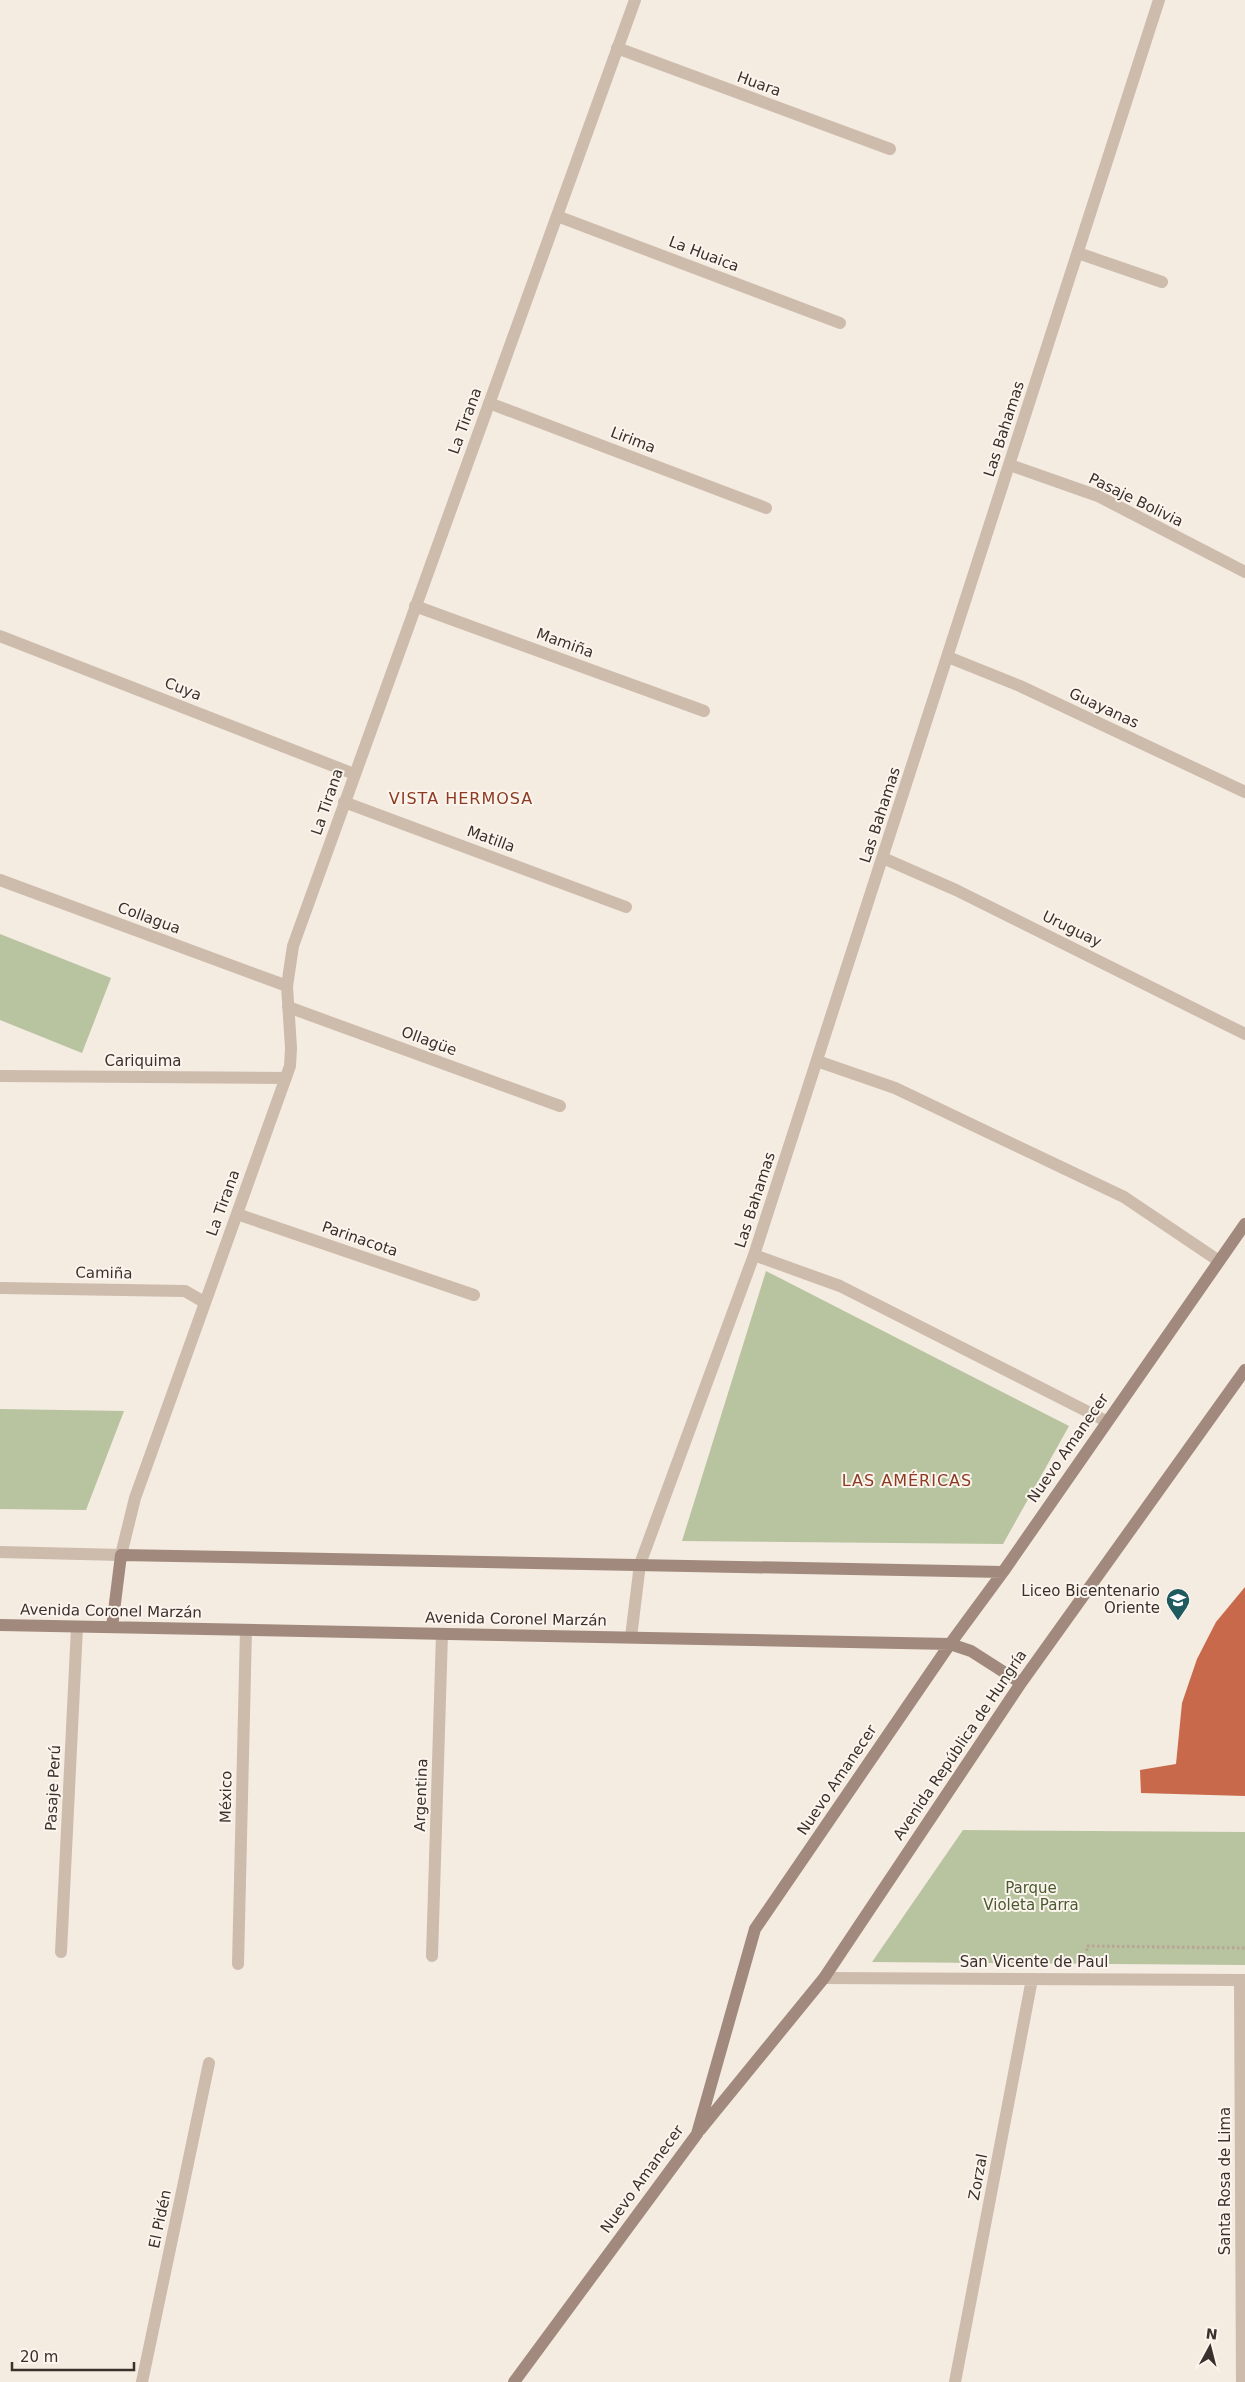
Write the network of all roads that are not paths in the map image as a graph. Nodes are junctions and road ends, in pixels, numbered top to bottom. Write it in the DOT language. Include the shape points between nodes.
graph roads {
  1 [pos="635,0"];
  2 [pos="1158,0"];
  3 [pos="617,48"];
  4 [pos="890,149"];
  5 [pos="556,216"];
  6 [pos="1078,253"];
  7 [pos="1162,282"];
  8 [pos="840,323"];
  9 [pos="489,403"];
  10 [pos="1010,465"];
  11 [pos="766,508"];
  12 [pos="1245,572"];
  13 [pos="415,606"];
  14 [pos="0,636"];
  15 [pos="948,657"];
  16 [pos="704,711"];
  17 [pos="354,774"];
  18 [pos="1245,792"];
  19 [pos="344,802"];
  20 [pos="883,858"];
  21 [pos="0,880"];
  22 [pos="626,907"];
  23 [pos="287,986"];
  24 [pos="288,1007"];
  25 [pos="1245,1034"];
  26 [pos="817,1061"];
  27 [pos="0,1076"];
  28 [pos="286,1078"];
  29 [pos="560,1106"];
  30 [pos="237,1214"];
  31 [pos="1245,1224"];
  32 [pos="754,1255"];
  33 [pos="1219,1261"];
  34 [pos="0,1288"];
  35 [pos="474,1295"];
  36 [pos="204,1302"];
  37 [pos="1245,1370"];
  38 [pos="1106,1421"];
  39 [pos="0,1552"];
  40 [pos="121,1555"];
  41 [pos="640,1564"];
  42 [pos="1003,1572"];
  43 [pos="0,1625"];
  44 [pos="77,1627"];
  45 [pos="112,1627"];
  46 [pos="246,1630"];
  47 [pos="442,1634"];
  48 [pos="631,1637"];
  49 [pos="950,1644"];
  50 [pos="1020,1683"];
  51 [pos="61,1952"];
  52 [pos="432,1956"];
  53 [pos="238,1964"];
  54 [pos="824,1978"];
  55 [pos="1032,1979"];
  56 [pos="1242,1980"];
  57 [pos="209,2063"];
  58 [pos="696,2134"];
  59 [pos="1243,2359"];
  60 [pos="142,2382"];
  61 [pos="514,2382"];
  62 [pos="955,2382"];
  63 [pos="1242,2382"];
  1 -- 3 [label="street, La Tirana"];
  2 -- 6 [label="street, Las Bahamas"];
  3 -- 4 [label="street, Huara"];
  3 -- 5 [label="street, La Tirana"];
  5 -- 8 [label="street, La Huaica"];
  5 -- 9 [label="street, La Tirana"];
  6 -- 7 [label="street"];
  6 -- 10 [label="street, Las Bahamas"];
  9 -- 11 [label="street, Lirima"];
  9 -- 13 [label="street, La Tirana"];
  10 -- 12 [label="street, Pasaje Bolivia" via="1098,496"];
  10 -- 15 [label="street, Las Bahamas"];
  13 -- 16 [label="street, Mamiña"];
  13 -- 17 [label="street, La Tirana"];
  14 -- 17 [label="street, Cuya"];
  15 -- 18 [label="street, Guayanas" via="1020,686"];
  15 -- 20 [label="street, Las Bahamas"];
  17 -- 19 [label="street, La Tirana"];
  19 -- 22 [label="street, Matilla"];
  19 -- 23 [label="street, La Tirana" via="293,946"];
  20 -- 25 [label="street, Uruguay" via="964,894"];
  20 -- 26 [label="street, Las Bahamas"];
  21 -- 23 [label="street, Collagua"];
  23 -- 24 [label="street, La Tirana"];
  24 -- 28 [label="street, La Tirana" via="291,1048"];
  24 -- 29 [label="street, Ollagüe"];
  26 -- 32 [label="street, Las Bahamas"];
  26 -- 33 [label="street" via="895,1088 1124,1197"];
  27 -- 28 [label="street, Cariquima"];
  28 -- 30 [label="street, La Tirana"];
  30 -- 35 [label="street, Parinacota"];
  30 -- 36 [label="street, La Tirana"];
  31 -- 33 [label="street, Nuevo Amanecer"];
  32 -- 38 [label="street" via="840,1286"];
  32 -- 41 [label="street, Las Bahamas"];
  33 -- 38 [label="street, Nuevo Amanecer"];
  34 -- 36 [label="street, Camiña" via="185,1290"];
  36 -- 40 [label="street, La Tirana" via="135,1498"];
  37 -- 50 [label="street, Avenida República de Hungría"];
  38 -- 42 [label="street, Nuevo Amanecer"];
  39 -- 40 [label="street"];
  40 -- 41 [label="street"];
  40 -- 45 [label="street, La Tirana"];
  41 -- 42 [label="street"];
  41 -- 48 [label="street, Las Bahamas"];
  42 -- 49 [label="street, Nuevo Amanecer"];
  43 -- 44 [label="street, Avenida Coronel Marzán"];
  44 -- 45 [label="street, Avenida Coronel Marzán"];
  44 -- 51 [label="street, Pasaje Perú"];
  45 -- 46 [label="street, Avenida Coronel Marzán"];
  46 -- 47 [label="street, Avenida Coronel Marzán"];
  46 -- 53 [label="street, México"];
  47 -- 48 [label="street, Avenida Coronel Marzán"];
  47 -- 52 [label="street, Argentina"];
  48 -- 49 [label="street, Avenida Coronel Marzán"];
  49 -- 50 [label="street, Avenida Coronel Marzán" via="971,1651"];
  49 -- 58 [label="street, Nuevo Amanecer" via="755,1929"];
  50 -- 54 [label="street, Avenida República de Hungría"];
  54 -- 55 [label="street, San Vicente de Paul"];
  54 -- 58 [label="street, Avenida República de Hungría"];
  55 -- 56 [label="street, San Vicente de Paul"];
  55 -- 62 [label="street, Zorzal"];
  56 -- 59 [label="street, Santa Rosa de Lima"];
  57 -- 60 [label="street, El Pidén"];
  58 -- 61 [label="street, Nuevo Amanecer"];
  59 -- 63 [label="street, Santa Rosa de Lima"];
}
